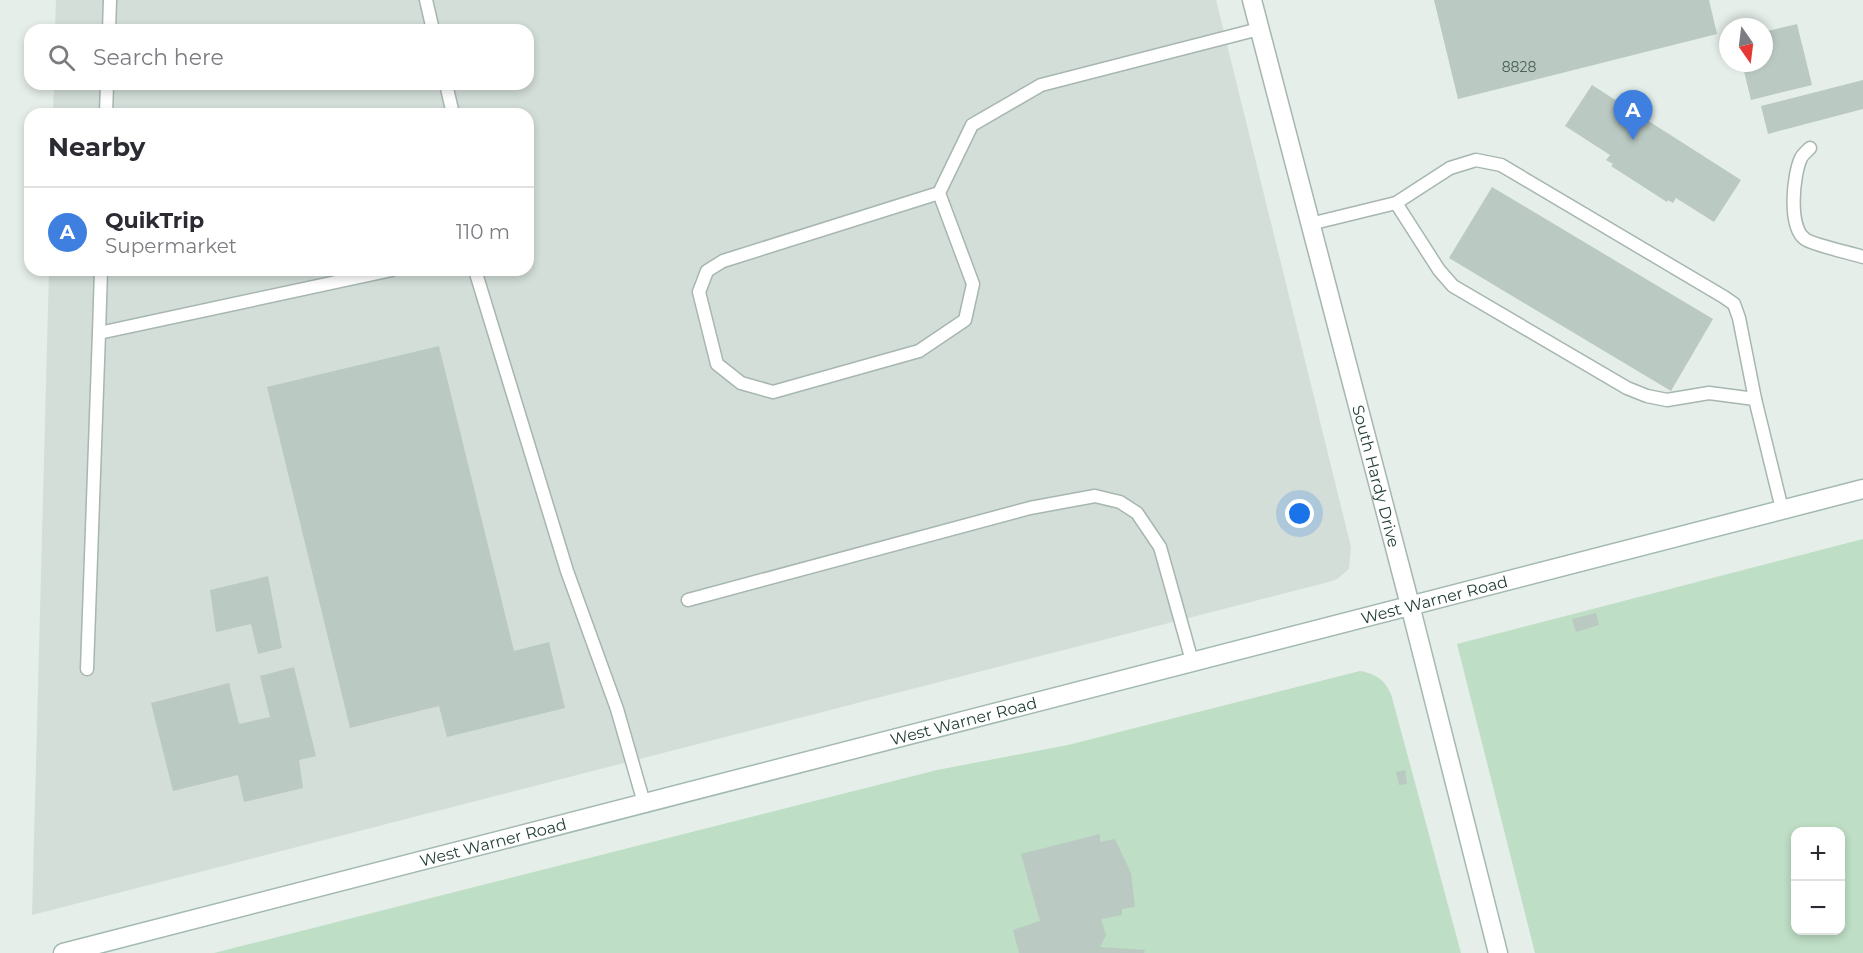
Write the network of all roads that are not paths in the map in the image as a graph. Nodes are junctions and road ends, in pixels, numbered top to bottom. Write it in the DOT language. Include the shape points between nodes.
graph roads {
  1 [pos="110,0"];
  2 [pos="426,0"];
  3 [pos="1252,0"];
  4 [pos="109,24"];
  5 [pos="432,24"];
  6 [pos="1259,29"];
  7 [pos="107,90"];
  8 [pos="447,90"];
  9 [pos="106,108"];
  10 [pos="452,108"];
  11 [pos="1810,148"];
  12 [pos="939,193"];
  13 [pos="1396,203"];
  14 [pos="1310,224"];
  15 [pos="1863,257"];
  16 [pos="101,276"];
  17 [pos="364,276"];
  18 [pos="477,276"];
  19 [pos="99,333"];
  20 [pos="1755,399"];
  21 [pos="1863,489"];
  22 [pos="1782,509"];
  23 [pos="688,600"];
  24 [pos="1410,605"];
  25 [pos="1192,661"];
  26 [pos="87,669"];
  27 [pos="644,803"];
  28 [pos="63,953"];
  29 [pos="1498,953"];
  1 -- 4 [label="lane"];
  2 -- 5 [label="lane"];
  3 -- 6 [label="main road, South Hardy Drive"];
  6 -- 12 [label="lane" via="1041,85 972,125"];
  6 -- 14 [label="main road, South Hardy Drive"];
  7 -- 9 [label="lane"];
  8 -- 10 [label="lane"];
  11 -- 15 [label="lane" via="1801,157 1798,169 1793,198 1796,227 1805,239"];
  12 -- 12 [label="lane" via="723,261 707,271 699,292 717,364 741,383 773,392 919,351 965,320 973,284"];
  13 -- 14 [label="lane"];
  13 -- 20 [label="lane" via="1453,286 1626,388 1667,400 1709,393"];
  13 -- 20 [label="lane" via="1450,168 1476,160 1501,165 1734,304"];
  14 -- 24 [label="main road, South Hardy Drive"];
  16 -- 19 [label="lane"];
  17 -- 19 [label="lane"];
  18 -- 27 [label="lane" via="567,571 617,709"];
  19 -- 26 [label="lane"];
  20 -- 22 [label="lane"];
  21 -- 22 [label="main road, West Warner Road"];
  22 -- 24 [label="main road, West Warner Road"];
  23 -- 25 [label="lane" via="1030,508 1095,496 1120,501 1137,513 1160,546"];
  24 -- 25 [label="main road, West Warner Road"];
  24 -- 29 [label="main road, South Hardy Drive"];
  25 -- 27 [label="main road, West Warner Road"];
  27 -- 28 [label="main road, West Warner Road"];
}
